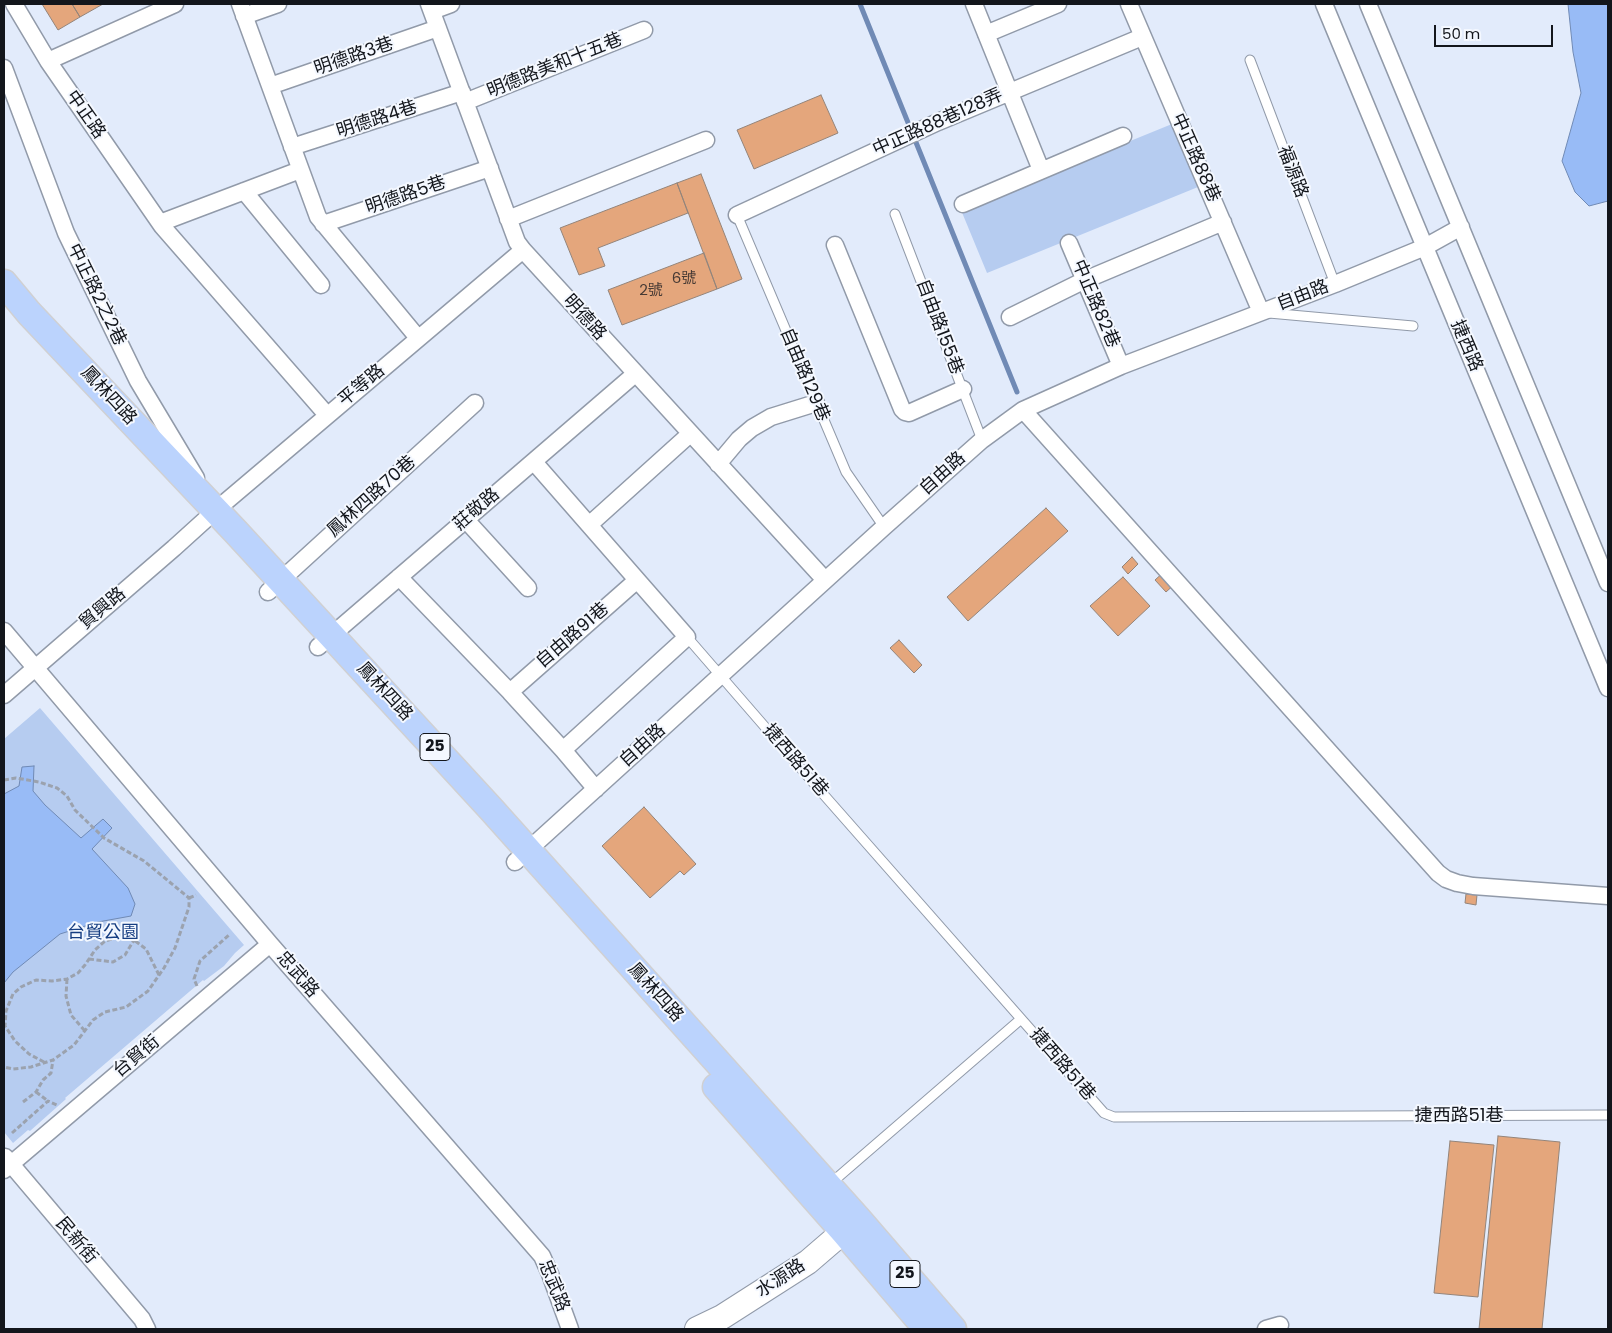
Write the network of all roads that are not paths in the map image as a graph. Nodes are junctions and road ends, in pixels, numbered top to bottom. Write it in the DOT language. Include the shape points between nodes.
graph roads {
  1 [pos="14,4"];
  2 [pos="174,4"];
  3 [pos="278,4"];
  4 [pos="451,4"];
  5 [pos="974,4"];
  6 [pos="1058,4"];
  7 [pos="1129,4"];
  8 [pos="1324,4"];
  9 [pos="1368,4"];
  10 [pos="431,7"];
  11 [pos="242,10"];
  12 [pos="438,28"];
  13 [pos="644,30"];
  14 [pos="986,34"];
  15 [pos="1142,37"];
  16 [pos="1250,60"];
  17 [pos="48,61"];
  18 [pos="4,68"];
  19 [pos="270,86"];
  20 [pos="1010,91"];
  21 [pos="464,97"];
  22 [pos="1123,136"];
  23 [pos="706,140"];
  24 [pos="292,147"];
  25 [pos="490,168"];
  26 [pos="300,170"];
  27 [pos="1041,170"];
  28 [pos="244,191"];
  29 [pos="963,204"];
  30 [pos="895,214"];
  31 [pos="737,215"];
  32 [pos="508,218"];
  33 [pos="1223,222"];
  34 [pos="160,223"];
  35 [pos="323,224"];
  36 [pos="1460,227"];
  37 [pos="1069,243"];
  38 [pos="835,245"];
  39 [pos="1426,247"];
  40 [pos="522,250"];
  41 [pos="1085,280"];
  42 [pos="4,283"];
  43 [pos="1335,284"];
  44 [pos="321,285"];
  45 [pos="4,308"];
  46 [pos="1261,312"];
  47 [pos="1010,317"];
  48 [pos="1413,326"];
  49 [pos="418,338"];
  50 [pos="1121,366"];
  51 [pos="635,374"];
  52 [pos="963,389"];
  53 [pos="816,402"];
  54 [pos="476,403"];
  55 [pos="1023,410"];
  56 [pos="326,416"];
  57 [pos="690,434"];
  58 [pos="982,440"];
  59 [pos="534,462"];
  60 [pos="718,464"];
  61 [pos="209,516"];
  62 [pos="466,520"];
  63 [pos="589,525"];
  64 [pos="884,527"];
  65 [pos="399,577"];
  66 [pos="826,580"];
  67 [pos="636,581"];
  68 [pos="1608,583"];
  69 [pos="274,586"];
  70 [pos="528,588"];
  71 [pos="4,631"];
  72 [pos="687,637"];
  73 [pos="325,641"];
  74 [pos="34,668"];
  75 [pos="721,675"];
  76 [pos="1608,688"];
  77 [pos="510,692"];
  78 [pos="4,695"];
  79 [pos="563,750"];
  80 [pos="596,789"];
  81 [pos="522,856"];
  82 [pos="1608,896"];
  83 [pos="270,944"];
  84 [pos="1021,1019"];
  85 [pos="1608,1115"];
  86 [pos="6,1163"];
  87 [pos="828,1186"];
  88 [pos="851,1226"];
  89 [pos="147,1329"];
  90 [pos="570,1329"];
  91 [pos="697,1329"];
  92 [pos="927,1329"];
  93 [pos="953,1329"];
  1 -- 17 [label="street, 中正路"];
  2 -- 17 [label="street"];
  3 -- 11 [label="street"];
  4 -- 10 [label="street"];
  5 -- 14 [label="street"];
  6 -- 14 [label="street"];
  7 -- 15 [label="street, 中正路88巷"];
  8 -- 39 [label="street, 捷西路"];
  9 -- 36 [label="street"];
  10 -- 12 [label="street, 明德路"];
  11 -- 19 [label="street"];
  12 -- 19 [label="street, 明德路3巷"];
  12 -- 21 [label="street, 明德路"];
  13 -- 21 [label="street, 明德路美和十五巷"];
  14 -- 20 [label="street"];
  15 -- 20 [label="street, 中正路88巷128弄"];
  15 -- 33 [label="street, 中正路88巷"];
  16 -- 43 [label="lane, 福源路"];
  17 -- 34 [label="street, 中正路"];
  18 -- 61 [label="street, 中正路2之2巷" via="66,233"];
  19 -- 24 [label="street"];
  20 -- 27 [label="street"];
  20 -- 31 [label="street, 中正路88巷128弄"];
  21 -- 24 [label="street, 明德路4巷"];
  21 -- 25 [label="street, 明德路"];
  22 -- 27 [label="street"];
  23 -- 32 [label="street"];
  24 -- 26 [label="street"];
  25 -- 32 [label="street, 明德路"];
  25 -- 35 [label="street, 明德路5巷"];
  26 -- 28 [label="street"];
  26 -- 35 [label="street"];
  27 -- 29 [label="street"];
  28 -- 34 [label="street"];
  28 -- 44 [label="street"];
  30 -- 52 [label="lane, 自由路155巷"];
  31 -- 53 [label="lane, 自由路129巷"];
  32 -- 40 [label="street, 明德路"];
  33 -- 41 [label="street"];
  33 -- 46 [label="street, 中正路88巷"];
  34 -- 56 [label="street, 中正路"];
  35 -- 49 [label="street"];
  36 -- 39 [label="street, 自由路"];
  36 -- 68 [label="street"];
  37 -- 41 [label="street, 中正路82巷"];
  38 -- 52 [label="street" via="902,409 909,413"];
  39 -- 43 [label="street, 自由路"];
  39 -- 76 [label="street, 捷西路"];
  40 -- 49 [label="street, 平等路"];
  40 -- 51 [label="street, 明德路"];
  41 -- 47 [label="street"];
  41 -- 50 [label="street, 中正路82巷"];
  42 -- 61 [label="main road, 鳳林四路 / 25"];
  43 -- 46 [label="street, 自由路"];
  45 -- 61 [label="main road, 鳳林四路 / 25"];
  46 -- 48 [label="lane"];
  46 -- 50 [label="street, 自由路"];
  49 -- 56 [label="street, 平等路"];
  50 -- 55 [label="street, 自由路"];
  51 -- 57 [label="street, 明德路"];
  51 -- 59 [label="street, 莊敬路"];
  52 -- 58 [label="lane, 自由路155巷"];
  53 -- 60 [label="street" via="752,428"];
  53 -- 64 [label="lane, 自由路129巷" via="846,472"];
  54 -- 69 [label="street, 鳳林四路70巷"];
  55 -- 58 [label="street, 自由路"];
  55 -- 82 [label="street" via="1438,873 1451,881 1473,886"];
  56 -- 61 [label="street, 平等路"];
  57 -- 60 [label="street, 明德路"];
  57 -- 63 [label="street"];
  58 -- 64 [label="street, 自由路"];
  59 -- 62 [label="street, 莊敬路"];
  59 -- 63 [label="street"];
  60 -- 66 [label="street, 明德路"];
  61 -- 69 [label="main road, 鳳林四路 / 25"];
  61 -- 74 [label="street, 貿興路"];
  62 -- 65 [label="street, 莊敬路"];
  62 -- 70 [label="street"];
  63 -- 67 [label="street"];
  64 -- 66 [label="street, 自由路"];
  65 -- 73 [label="street, 莊敬路"];
  65 -- 77 [label="street"];
  66 -- 75 [label="street, 自由路"];
  67 -- 72 [label="street"];
  67 -- 77 [label="street, 自由路91巷"];
  69 -- 73 [label="main road, 鳳林四路 / 25"];
  71 -- 74 [label="street, 忠武路"];
  72 -- 75 [label="lane, 捷西路51巷"];
  72 -- 79 [label="street"];
  73 -- 81 [label="main road, 鳳林四路 / 25"];
  74 -- 78 [label="street, 貿興路"];
  74 -- 83 [label="street, 忠武路"];
  75 -- 80 [label="street, 自由路"];
  75 -- 84 [label="lane, 捷西路51巷"];
  77 -- 79 [label="street"];
  79 -- 80 [label="street"];
  80 -- 81 [label="street, 自由路"];
  81 -- 87 [label="main road, 鳳林四路 / 25"];
  81 -- 88 [label="main road, 鳳林四路 / 25"];
  83 -- 86 [label="street, 台貿街"];
  83 -- 90 [label="street, 忠武路" via="542,1256"];
  84 -- 85 [label="lane, 捷西路51巷" via="1104,1113 1114,1117"];
  84 -- 87 [label="lane"];
  86 -- 89 [label="street, 民新街" via="142,1319"];
  87 -- 88 [label="main road, 鳳林四路 / 25"];
  88 -- 91 [label="street, 水源路" via="808,1262 722,1317"];
  88 -- 92 [label="main road, 25"];
  88 -- 93 [label="main road, 25"];
}
